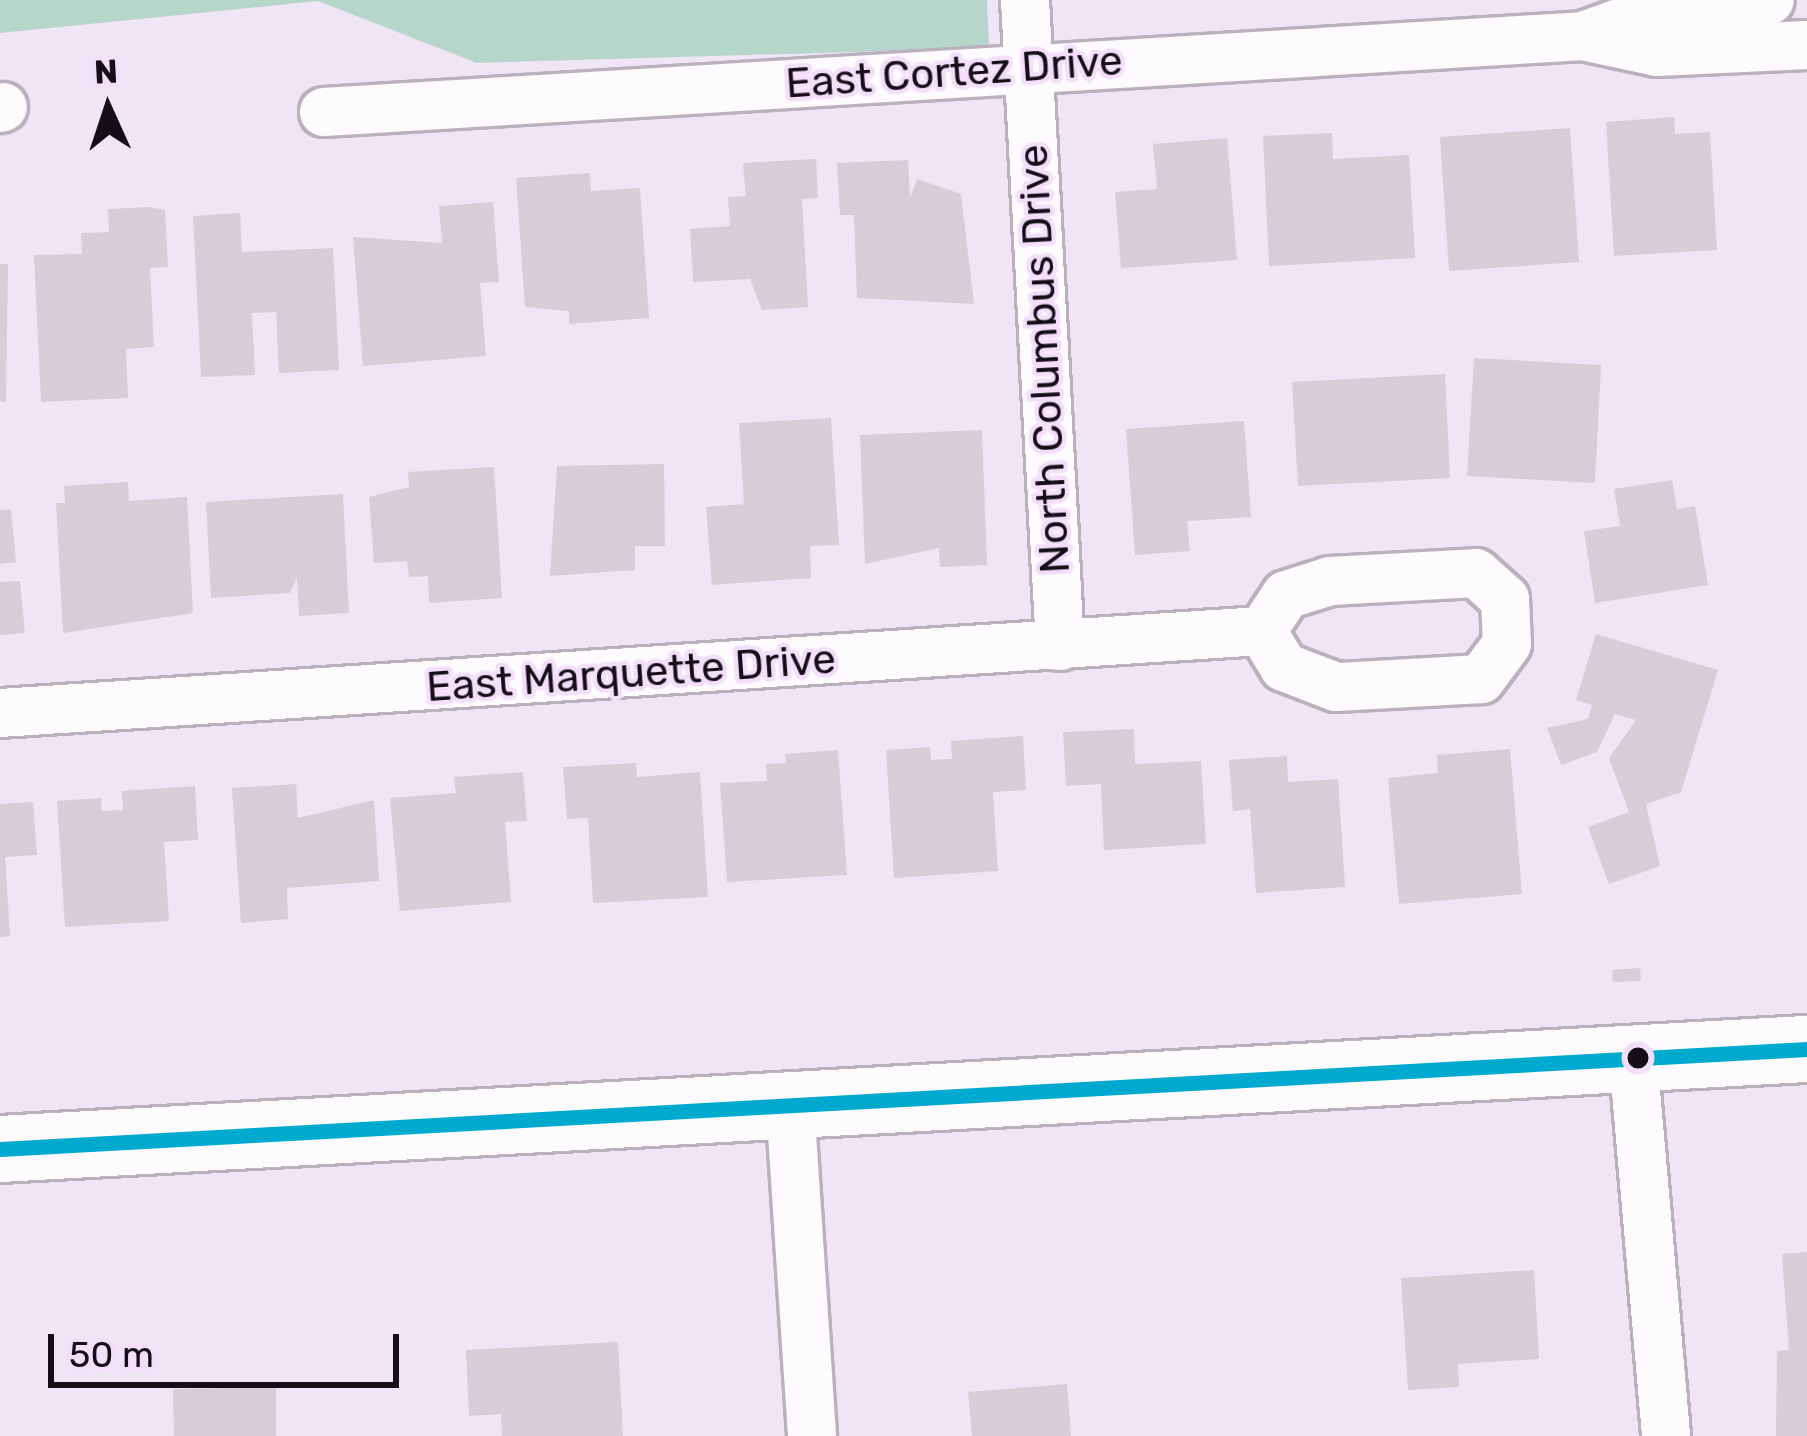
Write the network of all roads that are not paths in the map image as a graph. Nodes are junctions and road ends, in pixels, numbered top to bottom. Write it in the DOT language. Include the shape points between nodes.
graph roads {
  1 [pos="1025,0"];
  2 [pos="1770,0"];
  3 [pos="1583,35"];
  4 [pos="1807,45"];
  5 [pos="1028,66"];
  6 [pos="325,112"];
  7 [pos="1262,631"];
  8 [pos="1060,646"];
  9 [pos="0,713"];
  10 [pos="1807,1049"];
  11 [pos="1633,1057"];
  12 [pos="790,1104"];
  13 [pos="0,1149"];
  14 [pos="812,1436"];
  15 [pos="1666,1436"];
  1 -- 5 [label="street, North Columbus Drive"];
  2 -- 3 [label="street, East Cortez Drive" via="1660,8"];
  3 -- 4 [label="street, East Cortez Drive" via="1657,52"];
  3 -- 5 [label="street, East Cortez Drive"];
  5 -- 6 [label="street, East Cortez Drive"];
  5 -- 8 [label="street, North Columbus Drive"];
  7 -- 7 [label="street" via="1284,667 1336,687 1481,679 1508,644 1505,599 1476,573 1330,580 1286,595"];
  7 -- 8 [label="street, East Marquette Drive"];
  8 -- 9 [label="street, East Marquette Drive"];
  10 -- 11 [label="main road"];
  11 -- 12 [label="main road"];
  11 -- 15 [label="street"];
  12 -- 13 [label="main road"];
  12 -- 14 [label="street"];
}
